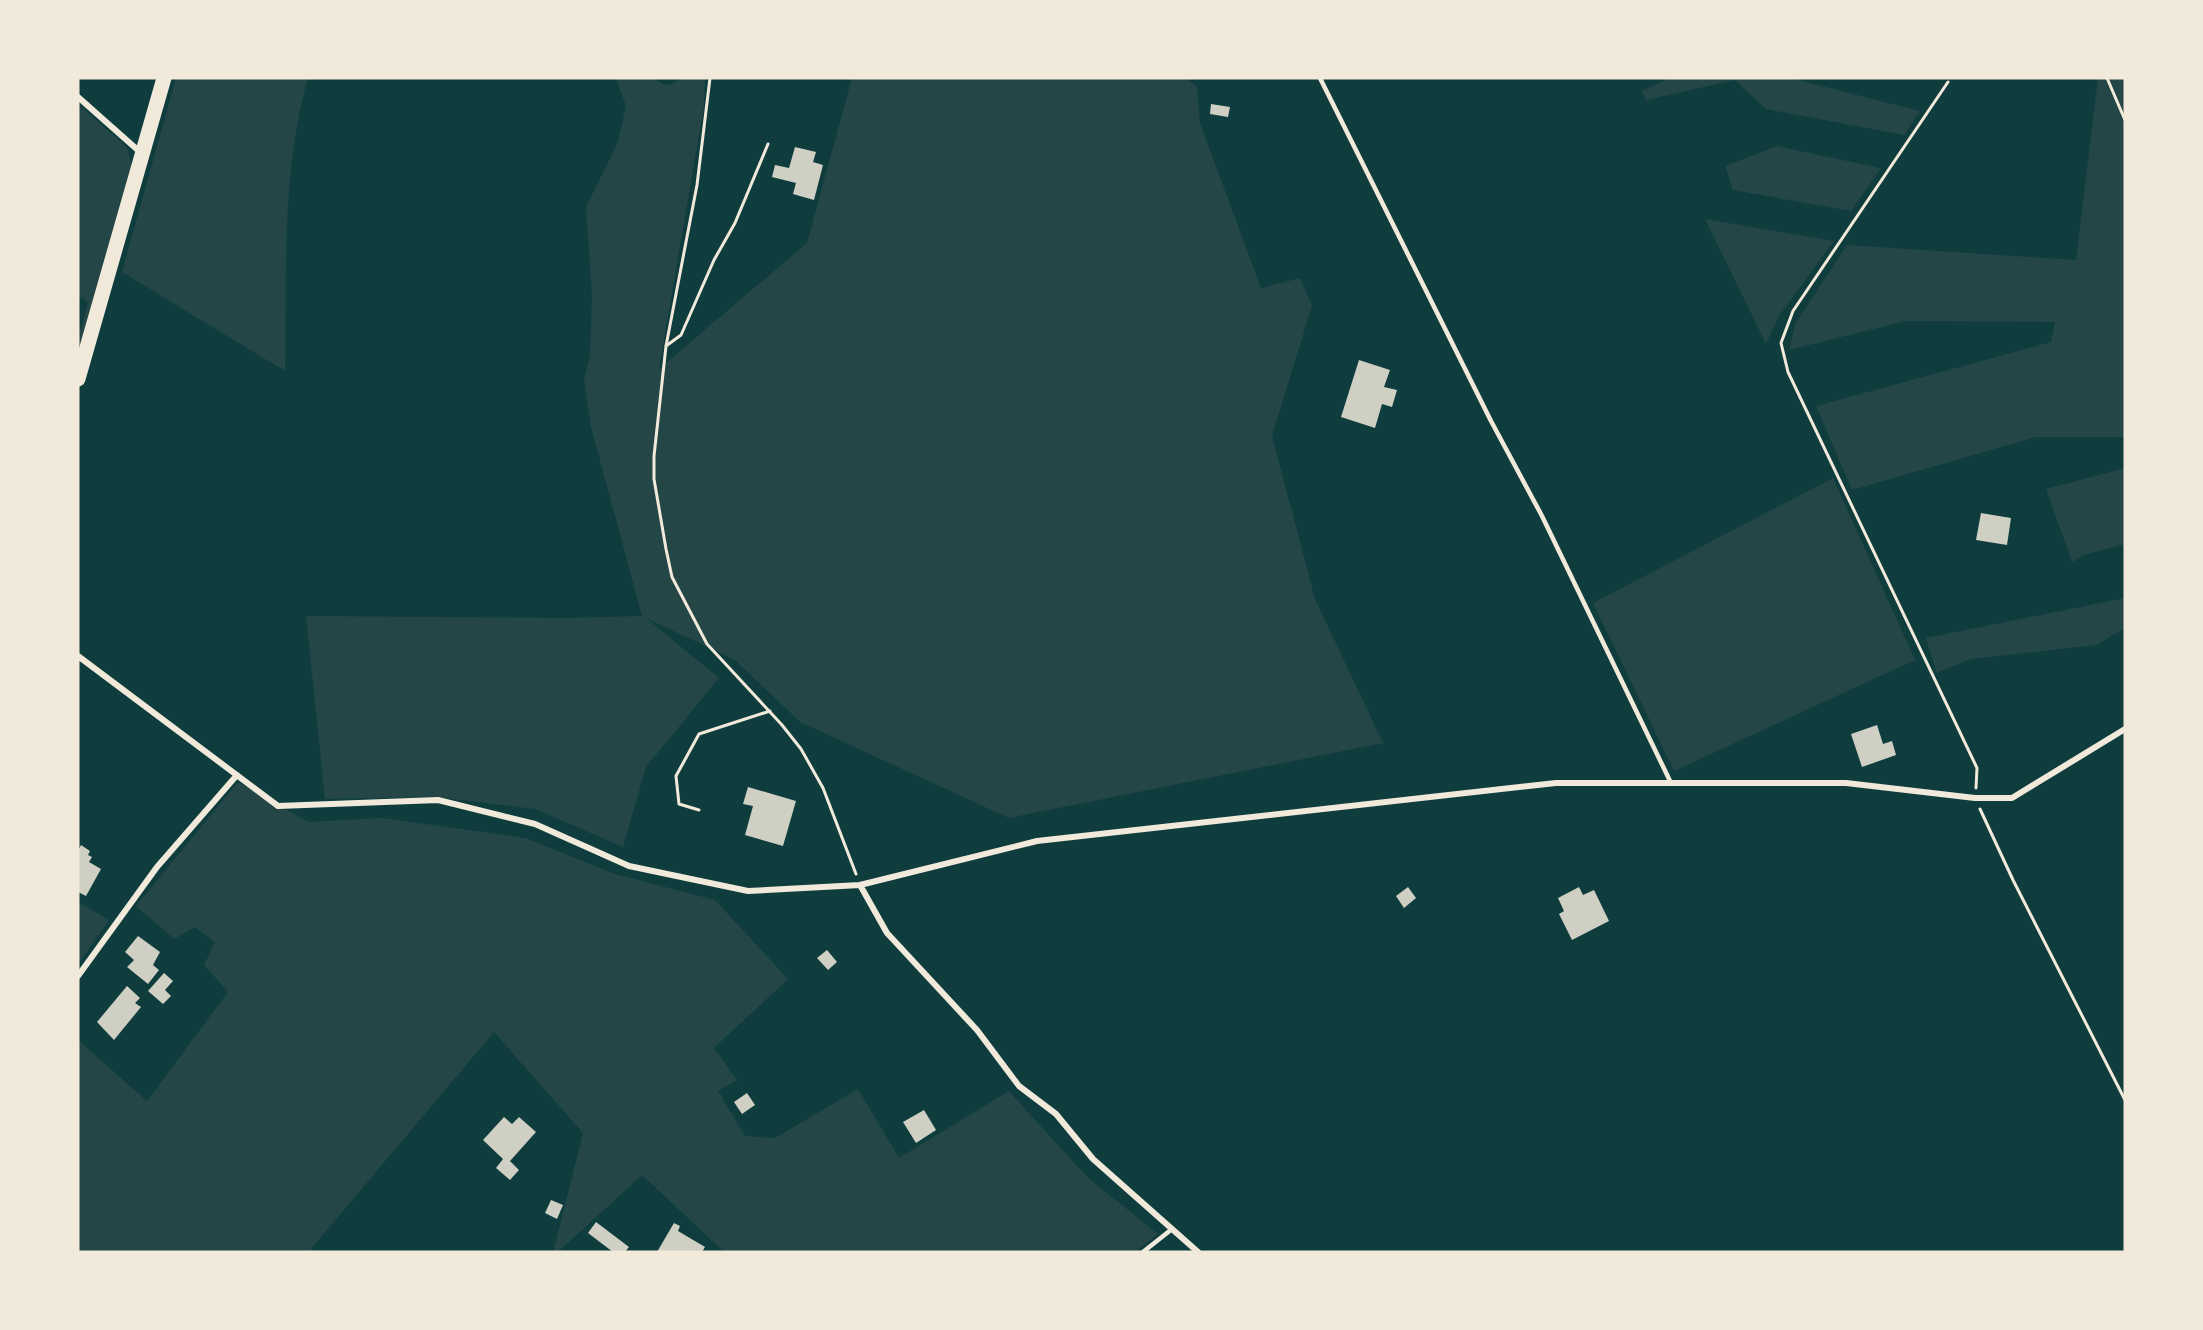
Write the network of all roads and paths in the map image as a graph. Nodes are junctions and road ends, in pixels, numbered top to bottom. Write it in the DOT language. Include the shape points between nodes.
graph roads {
  1 [pos="164,78"];
  2 [pos="710,78"];
  3 [pos="1320,78"];
  4 [pos="2107,78"];
  5 [pos="1948,82"];
  6 [pos="78,97"];
  7 [pos="2125,120"];
  8 [pos="768,144"];
  9 [pos="142,154"];
  10 [pos="666,346"];
  11 [pos="78,379"];
  12 [pos="78,656"];
  13 [pos="770,711"];
  14 [pos="2125,729"];
  15 [pos="237,776"];
  16 [pos="1671,783"];
  17 [pos="1975,798"];
  18 [pos="699,810"];
  19 [pos="860,885"];
  20 [pos="78,976"];
  21 [pos="2125,1100"];
  22 [pos="1172,1229"];
  23 [pos="1143,1252"];
  24 [pos="1198,1252"];
  1 -- 9 [label="main road"];
  2 -- 10 [label="path" via="697,185"];
  3 -- 16 [label="lane" via="1542,516"];
  4 -- 7 [label="path"];
  5 -- 17 [label="path" via="1793,311 1781,343 1788,372 1977,768"];
  6 -- 9 [label="street"];
  8 -- 10 [label="path" via="681,335"];
  9 -- 11 [label="main road"];
  10 -- 13 [label="path" via="654,479 672,577 707,644"];
  12 -- 15 [label="street"];
  13 -- 18 [label="path" via="699,734 676,776 679,804"];
  13 -- 19 [label="path" via="801,748 824,788"];
  14 -- 17 [label="street" via="2012,798"];
  15 -- 19 [label="street" via="278,806 438,800 535,824 629,866 748,891"];
  15 -- 20 [label="street" via="157,867"];
  16 -- 17 [label="street" via="1846,783"];
  16 -- 19 [label="street" via="1556,783 1037,841"];
  17 -- 21 [label="path"];
  19 -- 22 [label="street" via="887,933 977,1030 1019,1086 1056,1114 1093,1159"];
  22 -- 23 [label="lane"];
  22 -- 24 [label="street"];
}
